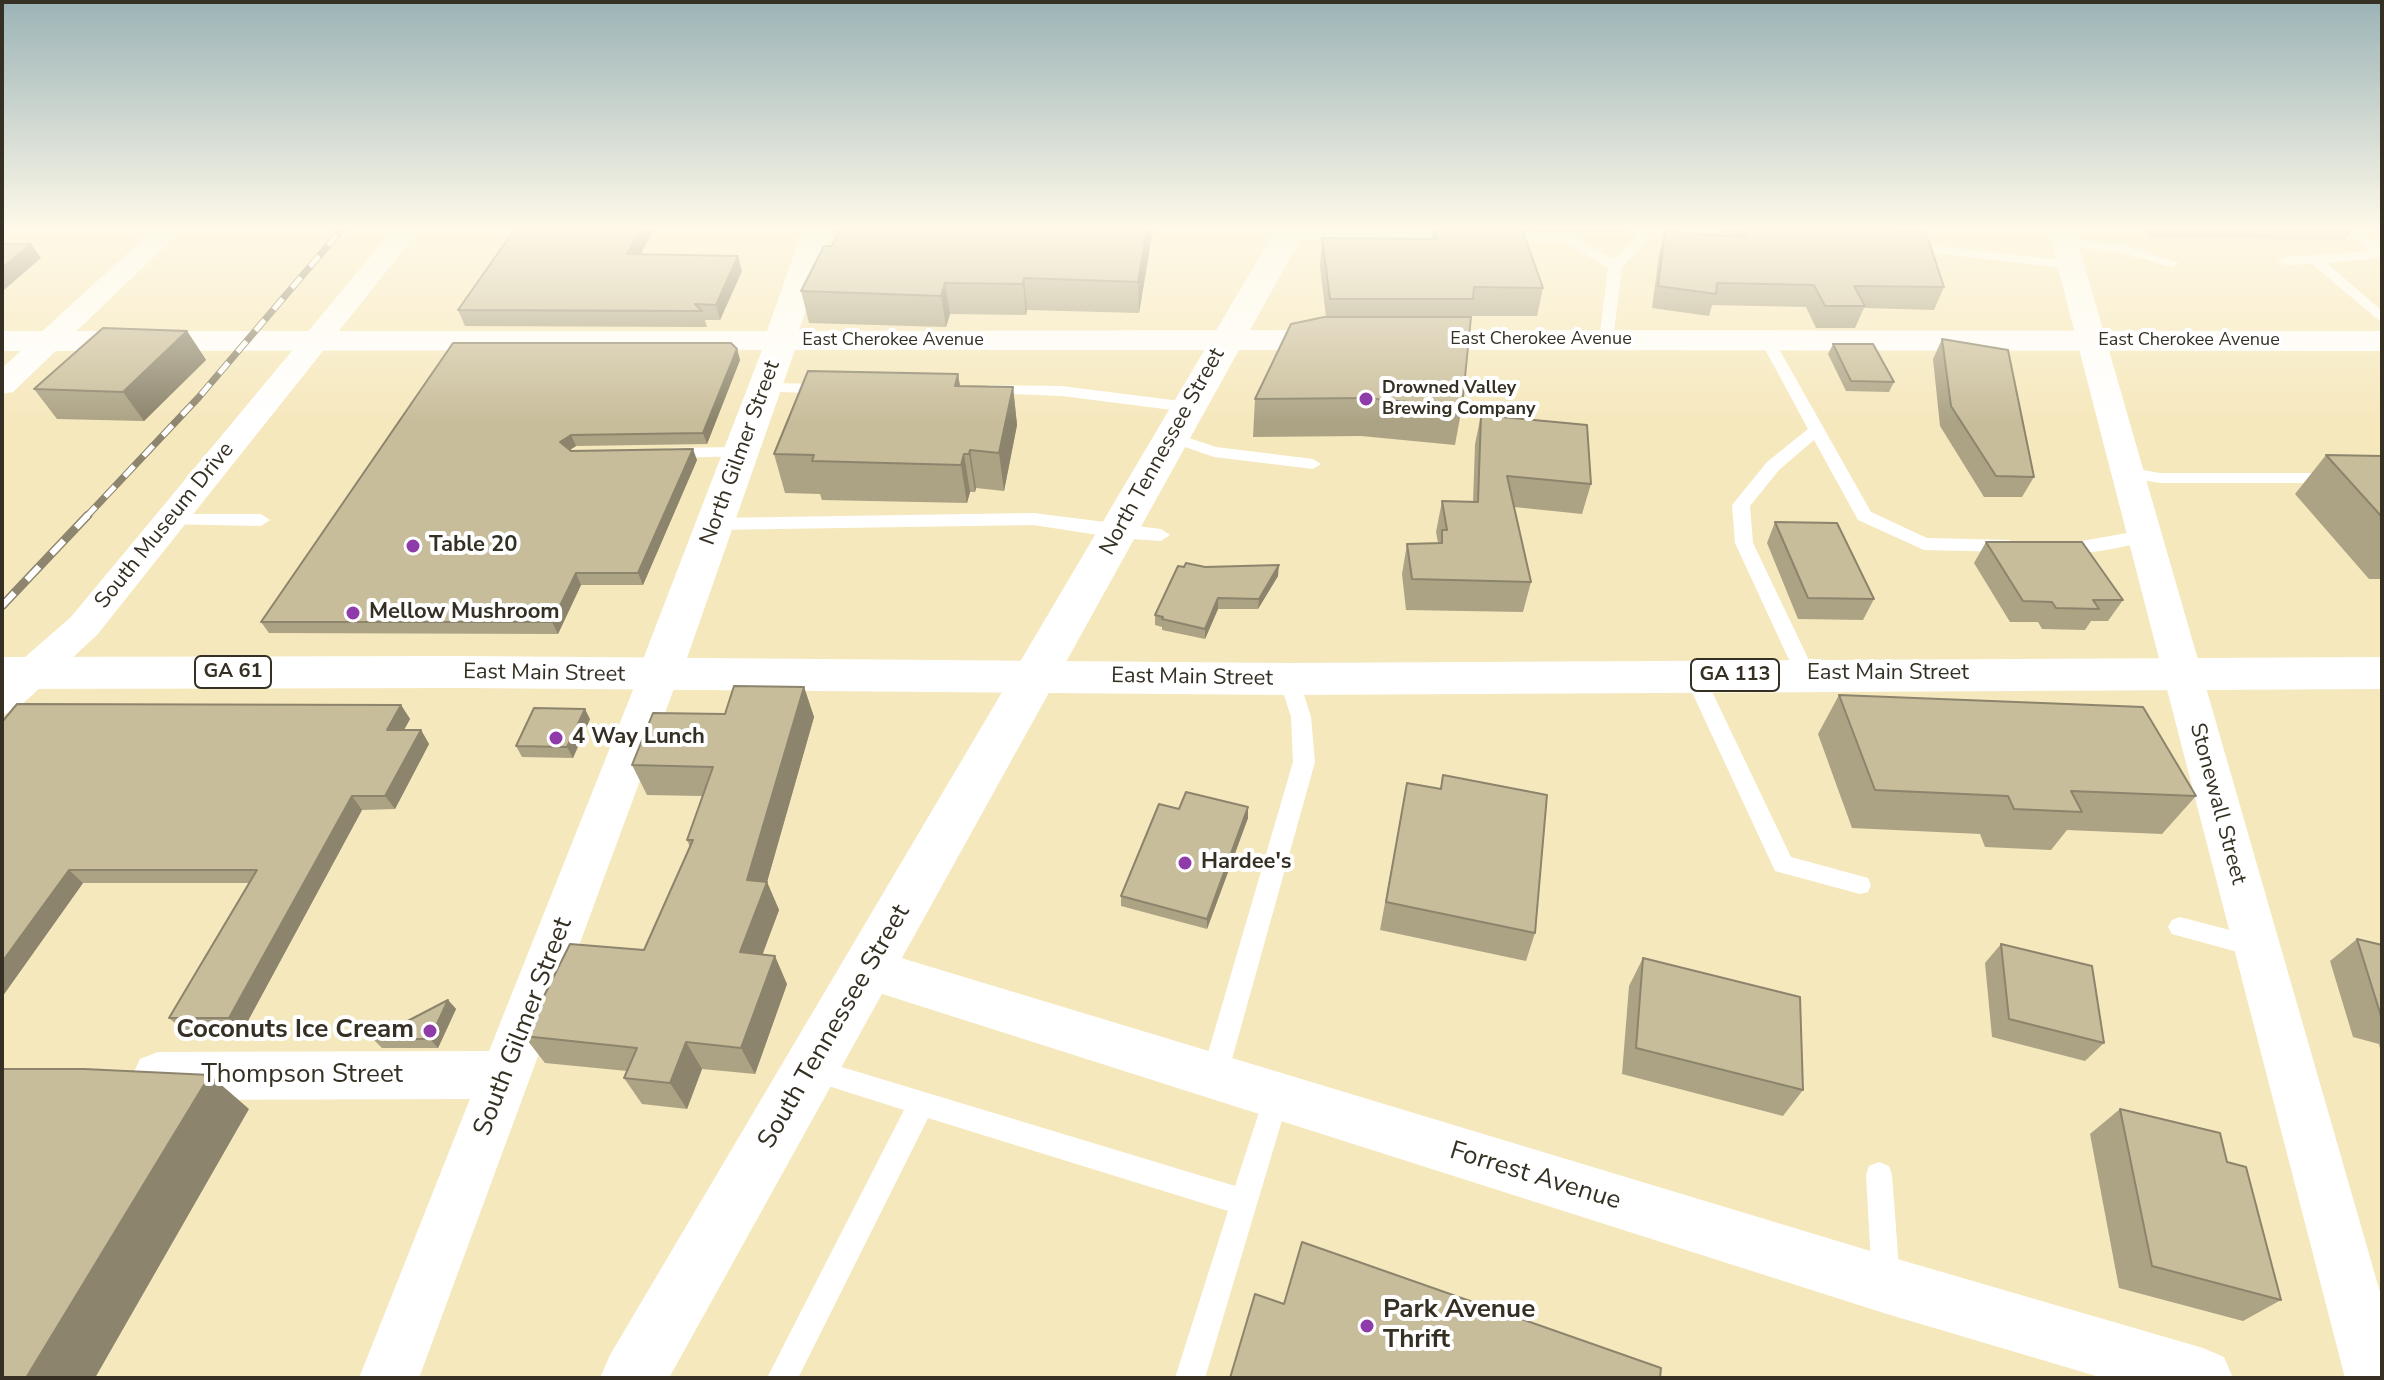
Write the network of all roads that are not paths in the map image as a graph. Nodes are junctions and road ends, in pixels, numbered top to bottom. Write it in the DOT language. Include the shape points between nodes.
graph roads {
  1 [pos="101,293"];
  2 [pos="355,293"];
  3 [pos="795,293"];
  4 [pos="1254,293"];
  5 [pos="1612,293"];
  6 [pos="2078,293"];
  7 [pos="2353,293"];
  8 [pos="2382,319"];
  9 [pos="1226,340"];
  10 [pos="1606,340"];
  11 [pos="1767,340"];
  12 [pos="2,341"];
  13 [pos="50,341"];
  14 [pos="316,341"];
  15 [pos="782,341"];
  16 [pos="2090,341"];
  17 [pos="2382,341"];
  18 [pos="2,385"];
  19 [pos="765,388"];
  20 [pos="843,389"];
  21 [pos="969,390"];
  22 [pos="1180,422"];
  23 [pos="1816,430"];
  24 [pos="742,452"];
  25 [pos="655,453"];
  26 [pos="1313,464"];
  27 [pos="2126,472"];
  28 [pos="2382,478"];
  29 [pos="171,520"];
  30 [pos="261,520"];
  31 [pos="715,524"];
  32 [pos="1118,531"];
  33 [pos="1161,535"];
  34 [pos="2144,536"];
  35 [pos="2181,673"];
  36 [pos="2382,673"];
  37 [pos="659,675"];
  38 [pos="1694,675"];
  39 [pos="1806,675"];
  40 [pos="1036,676"];
  41 [pos="1289,679"];
  42 [pos="12,682"];
  43 [pos="1860,885"];
  44 [pos="2180,927"];
  45 [pos="2256,947"];
  46 [pos="868,969"];
  47 [pos="811,1069"];
  48 [pos="506,1075"];
  49 [pos="113,1076"];
  50 [pos="1214,1077"];
  51 [pos="1276,1097"];
  52 [pos="922,1103"];
  53 [pos="1879,1175"];
  54 [pos="1244,1202"];
  55 [pos="1887,1285"];
  56 [pos="389,1378"];
  57 [pos="633,1378"];
  58 [pos="782,1378"];
  59 [pos="1190,1378"];
  60 [pos="2203,1378"];
  61 [pos="2375,1378"];
  1 -- 13 [label="street"];
  2 -- 14 [label="street, South Museum Drive"];
  3 -- 15 [label="street, North Gilmer Street"];
  4 -- 9 [label="street, North Tennessee Street"];
  5 -- 10 [label="lane"];
  6 -- 16 [label="street, Stonewall Street"];
  7 -- 8 [label="lane"];
  9 -- 10 [label="street, East Cherokee Avenue"];
  9 -- 15 [label="street, East Cherokee Avenue"];
  9 -- 22 [label="street, North Tennessee Street"];
  10 -- 11 [label="street, East Cherokee Avenue"];
  11 -- 16 [label="street, East Cherokee Avenue"];
  11 -- 23 [label="lane"];
  12 -- 13 [label="street, East Cherokee Avenue"];
  13 -- 14 [label="street, East Cherokee Avenue"];
  13 -- 18 [label="street"];
  14 -- 15 [label="street, East Cherokee Avenue"];
  14 -- 29 [label="street, South Museum Drive"];
  15 -- 19 [label="street, North Gilmer Street"];
  16 -- 17 [label="street, East Cherokee Avenue"];
  16 -- 27 [label="street, Stonewall Street"];
  19 -- 20 [label="lane"];
  19 -- 24 [label="street, North Gilmer Street"];
  21 -- 22 [label="lane" via="1062,391"];
  22 -- 26 [label="lane" via="1214,452"];
  22 -- 32 [label="street, North Tennessee Street"];
  23 -- 34 [label="lane" via="1864,516 1924,544 2076,548"];
  23 -- 39 [label="lane" via="1773,466 1741,505 1744,543"];
  24 -- 25 [label="lane"];
  24 -- 31 [label="street, North Gilmer Street"];
  27 -- 28 [label="lane" via="2160,478"];
  27 -- 34 [label="street, Stonewall Street"];
  29 -- 30 [label="lane"];
  29 -- 42 [label="street, South Museum Drive" via="84,626"];
  31 -- 32 [label="lane" via="1033,519"];
  31 -- 37 [label="street, North Gilmer Street"];
  32 -- 33 [label="lane"];
  32 -- 40 [label="street, North Tennessee Street"];
  34 -- 35 [label="street, Stonewall Street"];
  35 -- 36 [label="street, East Main Street / GA 113"];
  35 -- 39 [label="street, East Main Street / GA 113"];
  35 -- 45 [label="street, Stonewall Street"];
  37 -- 40 [label="street, East Main Street / GA 61"];
  37 -- 42 [label="street, East Main Street / GA 61"];
  37 -- 48 [label="street, South Gilmer Street"];
  38 -- 39 [label="street, East Main Street / GA 113"];
  38 -- 41 [label="street, East Main Street / GA 113"];
  38 -- 43 [label="lane" via="1783,864"];
  40 -- 41 [label="street, East Main Street / GA 113"];
  40 -- 46 [label="street, South Tennessee Street"];
  41 -- 50 [label="lane" via="1301,717 1304,762"];
  44 -- 45 [label="lane"];
  45 -- 61 [label="street, Stonewall Street"];
  46 -- 47 [label="street, South Tennessee Street"];
  46 -- 50 [label="street, Forrest Avenue"];
  47 -- 52 [label="lane"];
  47 -- 57 [label="street, South Tennessee Street"];
  48 -- 49 [label="street, Thompson Street"];
  48 -- 56 [label="street, South Gilmer Street"];
  50 -- 51 [label="street, Forrest Avenue"];
  51 -- 54 [label="lane"];
  51 -- 55 [label="street, Forrest Avenue"];
  52 -- 54 [label="lane"];
  52 -- 58 [label="lane"];
  53 -- 55 [label="lane"];
  54 -- 59 [label="lane"];
  55 -- 60 [label="street, Forrest Avenue"];
}
